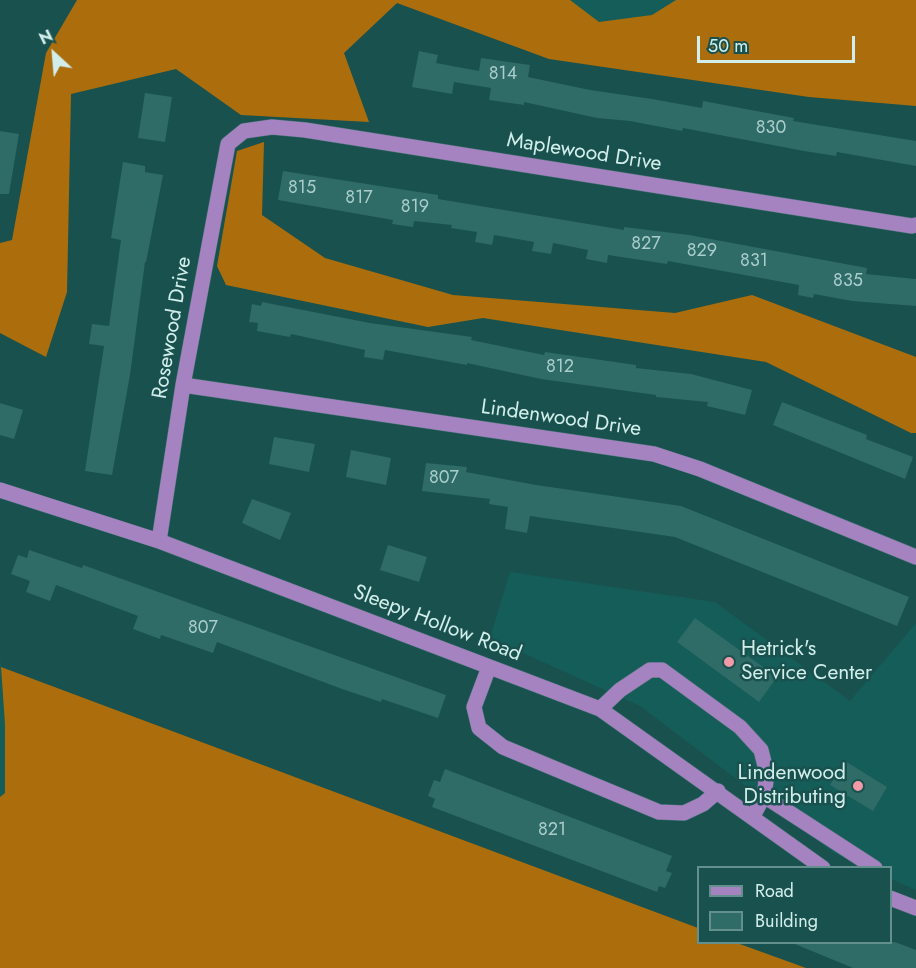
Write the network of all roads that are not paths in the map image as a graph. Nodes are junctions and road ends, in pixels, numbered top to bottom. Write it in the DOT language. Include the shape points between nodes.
graph roads {
  1 [pos="244,131"];
  2 [pos="916,225"];
  3 [pos="183,385"];
  4 [pos="0,490"];
  5 [pos="159,541"];
  6 [pos="916,557"];
  7 [pos="489,666"];
  8 [pos="600,709"];
  9 [pos="718,791"];
  10 [pos="764,796"];
  11 [pos="753,816"];
  12 [pos="822,866"];
  13 [pos="874,866"];
  14 [pos="892,898"];
  15 [pos="916,908"];
  1 -- 2 [label="street, Maplewood Drive" via="272,127 305,130"];
  1 -- 3 [label="street, Rosewood Drive" via="228,144"];
  3 -- 5 [label="street, Rosewood Drive"];
  3 -- 6 [label="street, Lindenwood Drive" via="654,454"];
  4 -- 5 [label="street, Sleepy Hollow Road"];
  5 -- 7 [label="street, Sleepy Hollow Road"];
  7 -- 8 [label="street, Sleepy Hollow Road"];
  7 -- 9 [label="street" via="474,707 479,728 503,747 659,812 684,813"];
  8 -- 9 [label="street, Sleepy Hollow Road"];
  8 -- 10 [label="street" via="651,669 662,670 740,728 761,750 767,774"];
  9 -- 11 [label="street, Sleepy Hollow Road"];
  10 -- 11 [label="street"];
  10 -- 13 [label="street"];
  11 -- 12 [label="street, Sleepy Hollow Road"];
  14 -- 15 [label="street"];
}
